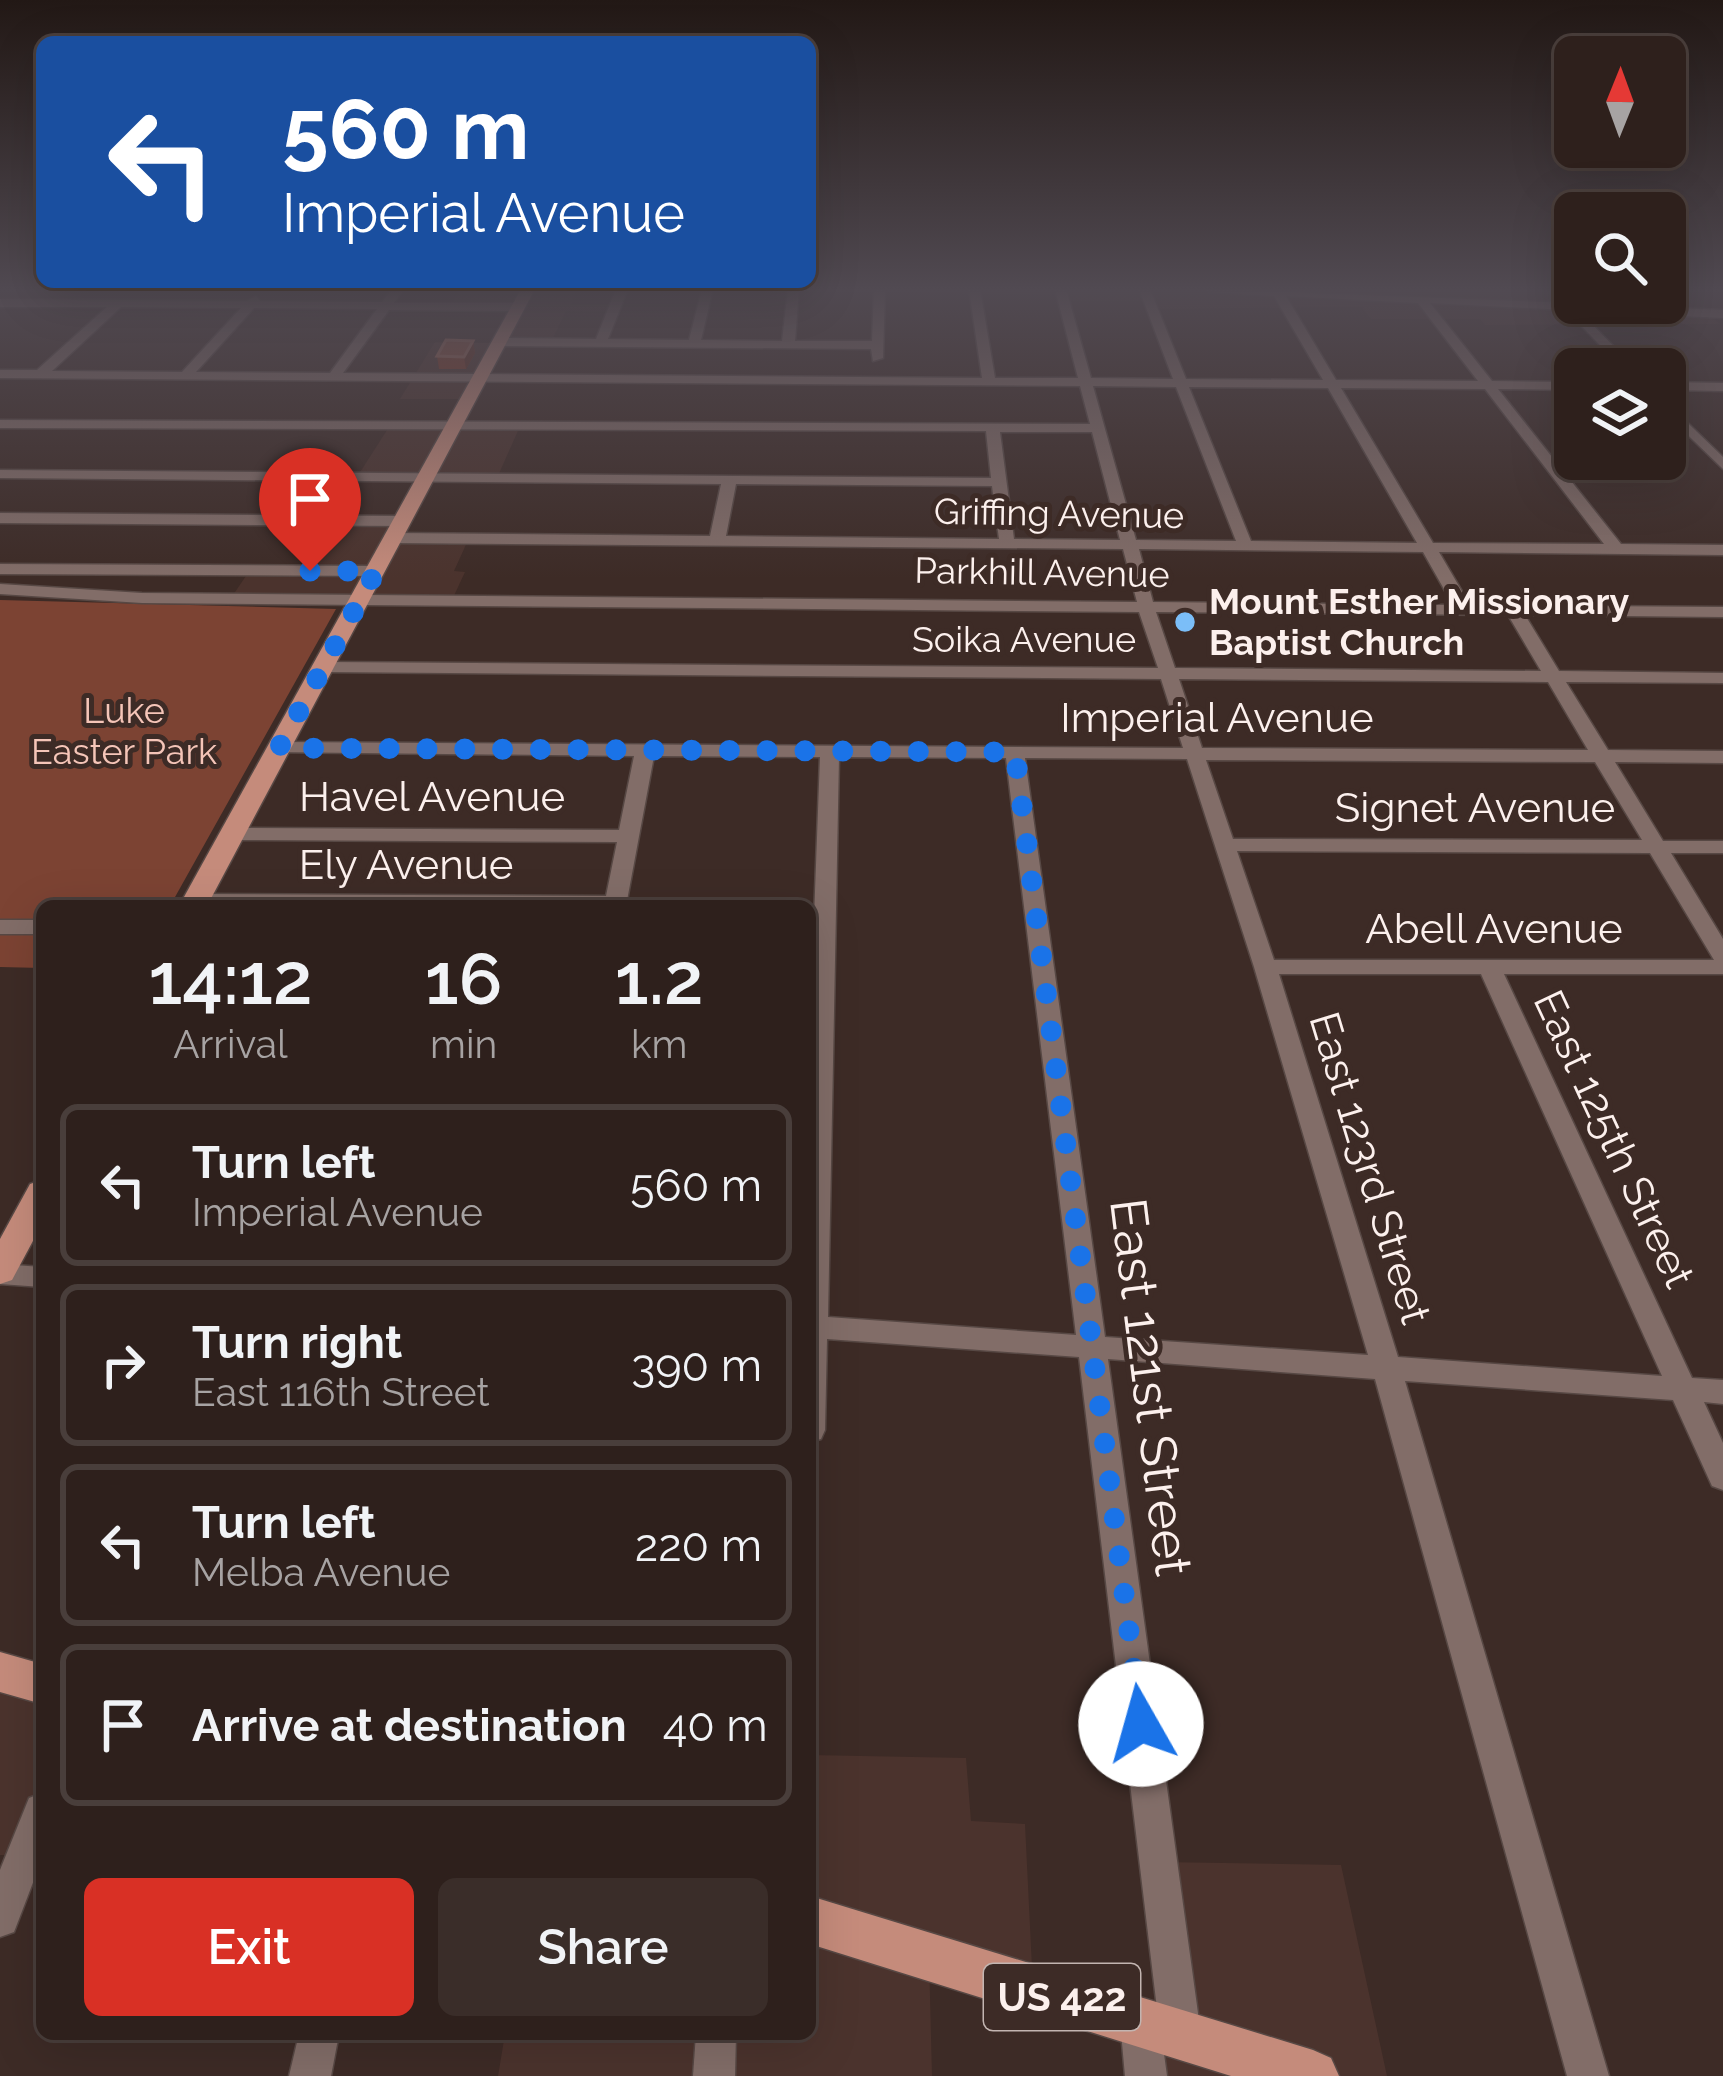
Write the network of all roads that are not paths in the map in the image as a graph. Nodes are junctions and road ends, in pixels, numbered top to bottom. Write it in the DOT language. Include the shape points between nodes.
graph roads {
  1 [pos="477,386"];
  2 [pos="1085,386"];
  3 [pos="1184,386"];
  4 [pos="1335,386"];
  5 [pos="1488,386"];
  6 [pos="1686,386"];
  7 [pos="1723,387"];
  8 [pos="0,424"];
  9 [pos="456,426"];
  10 [pos="1686,427"];
  11 [pos="992,428"];
  12 [pos="1098,428"];
  13 [pos="1723,465"];
  14 [pos="0,474"];
  15 [pos="427,478"];
  16 [pos="729,480"];
  17 [pos="998,482"];
  18 [pos="0,518"];
  19 [pos="398,529"];
  20 [pos="717,540"];
  21 [pos="1006,542"];
  22 [pos="1128,544"];
  23 [pos="1245,545"];
  24 [pos="1427,547"];
  25 [pos="1616,548"];
  26 [pos="1723,550"];
  27 [pos="0,568"];
  28 [pos="376,571"];
  29 [pos="0,589"];
  30 [pos="361,598"];
  31 [pos="1146,607"];
  32 [pos="1465,610"];
  33 [pos="1513,610"];
  34 [pos="1723,612"];
  35 [pos="324,667"];
  36 [pos="1169,674"];
  37 [pos="1554,676"];
  38 [pos="1723,678"];
  39 [pos="279,748"];
  40 [pos="645,751"];
  41 [pos="830,752"];
  42 [pos="1015,752"];
  43 [pos="1196,754"];
  44 [pos="1599,755"];
  45 [pos="1723,757"];
  46 [pos="234,834"];
  47 [pos="630,836"];
  48 [pos="1226,845"];
  49 [pos="1655,847"];
  50 [pos="1723,848"];
  51 [pos="197,900"];
  52 [pos="616,900"];
  53 [pos="0,927"];
  54 [pos="36,927"];
  55 [pos="1723,957"];
  56 [pos="1265,967"];
  57 [pos="1489,967"];
  58 [pos="1723,967"];
  59 [pos="816,1199"];
  60 [pos="36,1204"];
  61 [pos="0,1273"];
  62 [pos="36,1276"];
  63 [pos="816,1327"];
  64 [pos="1091,1344"];
  65 [pos="1385,1366"];
  66 [pos="1682,1388"];
  67 [pos="1723,1392"];
  68 [pos="1723,1477"];
  69 [pos="0,1672"];
  70 [pos="36,1682"];
  71 [pos="36,1825"];
  72 [pos="0,1918"];
  73 [pos="816,1922"];
  74 [pos="1161,2028"];
  75 [pos="319,2040"];
  76 [pos="716,2040"];
  77 [pos="310,2076"];
  78 [pos="714,2076"];
  79 [pos="1146,2076"];
  80 [pos="1313,2076"];
  81 [pos="1588,2076"];
  1 -- 9 [label="main road"];
  2 -- 12 [label="street, East 123rd Street"];
  3 -- 23 [label="street"];
  4 -- 24 [label="street"];
  5 -- 25 [label="street"];
  6 -- 7 [label="street"];
  8 -- 9 [label="street"];
  9 -- 11 [label="street"];
  9 -- 15 [label="main road"];
  10 -- 13 [label="street"];
  11 -- 12 [label="street"];
  11 -- 17 [label="street"];
  12 -- 22 [label="street, East 123rd Street"];
  14 -- 15 [label="street"];
  15 -- 16 [label="street"];
  15 -- 19 [label="main road"];
  16 -- 17 [label="street"];
  16 -- 20 [label="street"];
  17 -- 21 [label="street"];
  18 -- 19 [label="street, Griffing Avenue"];
  19 -- 20 [label="street, Griffing Avenue"];
  19 -- 28 [label="main road"];
  20 -- 21 [label="street, Griffing Avenue"];
  21 -- 22 [label="street, Griffing Avenue"];
  22 -- 23 [label="street, Griffing Avenue"];
  22 -- 31 [label="street, East 123rd Street"];
  23 -- 24 [label="street, Griffing Avenue"];
  24 -- 25 [label="street, Griffing Avenue"];
  24 -- 32 [label="street"];
  25 -- 26 [label="street, Griffing Avenue"];
  27 -- 28 [label="street"];
  28 -- 30 [label="main road"];
  29 -- 30 [label="street, Parkhill Avenue"];
  30 -- 31 [label="street, Parkhill Avenue"];
  30 -- 35 [label="main road"];
  31 -- 32 [label="street, Parkhill Avenue"];
  31 -- 36 [label="street, East 123rd Street"];
  32 -- 33 [label="street, Parkhill Avenue"];
  33 -- 34 [label="street, Parkhill Avenue"];
  33 -- 37 [label="street"];
  35 -- 36 [label="street, Soika Avenue"];
  35 -- 39 [label="main road"];
  36 -- 37 [label="street, Soika Avenue"];
  36 -- 43 [label="street, East 123rd Street"];
  37 -- 38 [label="street, Soika Avenue"];
  37 -- 44 [label="street"];
  39 -- 40 [label="street, Imperial Avenue"];
  39 -- 46 [label="main road"];
  40 -- 41 [label="street, Imperial Avenue"];
  40 -- 47 [label="street"];
  41 -- 42 [label="street, Imperial Avenue"];
  41 -- 59 [label="street"];
  42 -- 43 [label="street, Imperial Avenue"];
  42 -- 64 [label="street, East 121st Street"];
  43 -- 44 [label="street, Imperial Avenue"];
  43 -- 48 [label="street, East 123rd Street"];
  44 -- 45 [label="street, Imperial Avenue"];
  44 -- 49 [label="street"];
  46 -- 47 [label="street, Havel Avenue"];
  46 -- 51 [label="main road"];
  47 -- 52 [label="street"];
  48 -- 49 [label="street, Signet Avenue"];
  48 -- 56 [label="street, East 123rd Street"];
  49 -- 50 [label="street, Signet Avenue"];
  49 -- 55 [label="street"];
  53 -- 54 [label="street"];
  56 -- 57 [label="street, Abell Avenue"];
  56 -- 65 [label="street, East 123rd Street"];
  57 -- 58 [label="street, Abell Avenue"];
  57 -- 66 [label="street, East 125th Street"];
  60 -- 61 [label="main road"];
  61 -- 62 [label="street"];
  63 -- 64 [label="street"];
  64 -- 65 [label="street"];
  64 -- 74 [label="street, East 121st Street"];
  65 -- 66 [label="street"];
  65 -- 81 [label="street, East 123rd Street"];
  66 -- 67 [label="street"];
  66 -- 68 [label="street, East 125th Street"];
  69 -- 70 [label="main road"];
  71 -- 72 [label="street"];
  73 -- 74 [label="main road, US 422"];
  74 -- 79 [label="street, East 121st Street"];
  74 -- 80 [label="main road, US 422"];
  75 -- 77 [label="street"];
  76 -- 78 [label="street"];
}
